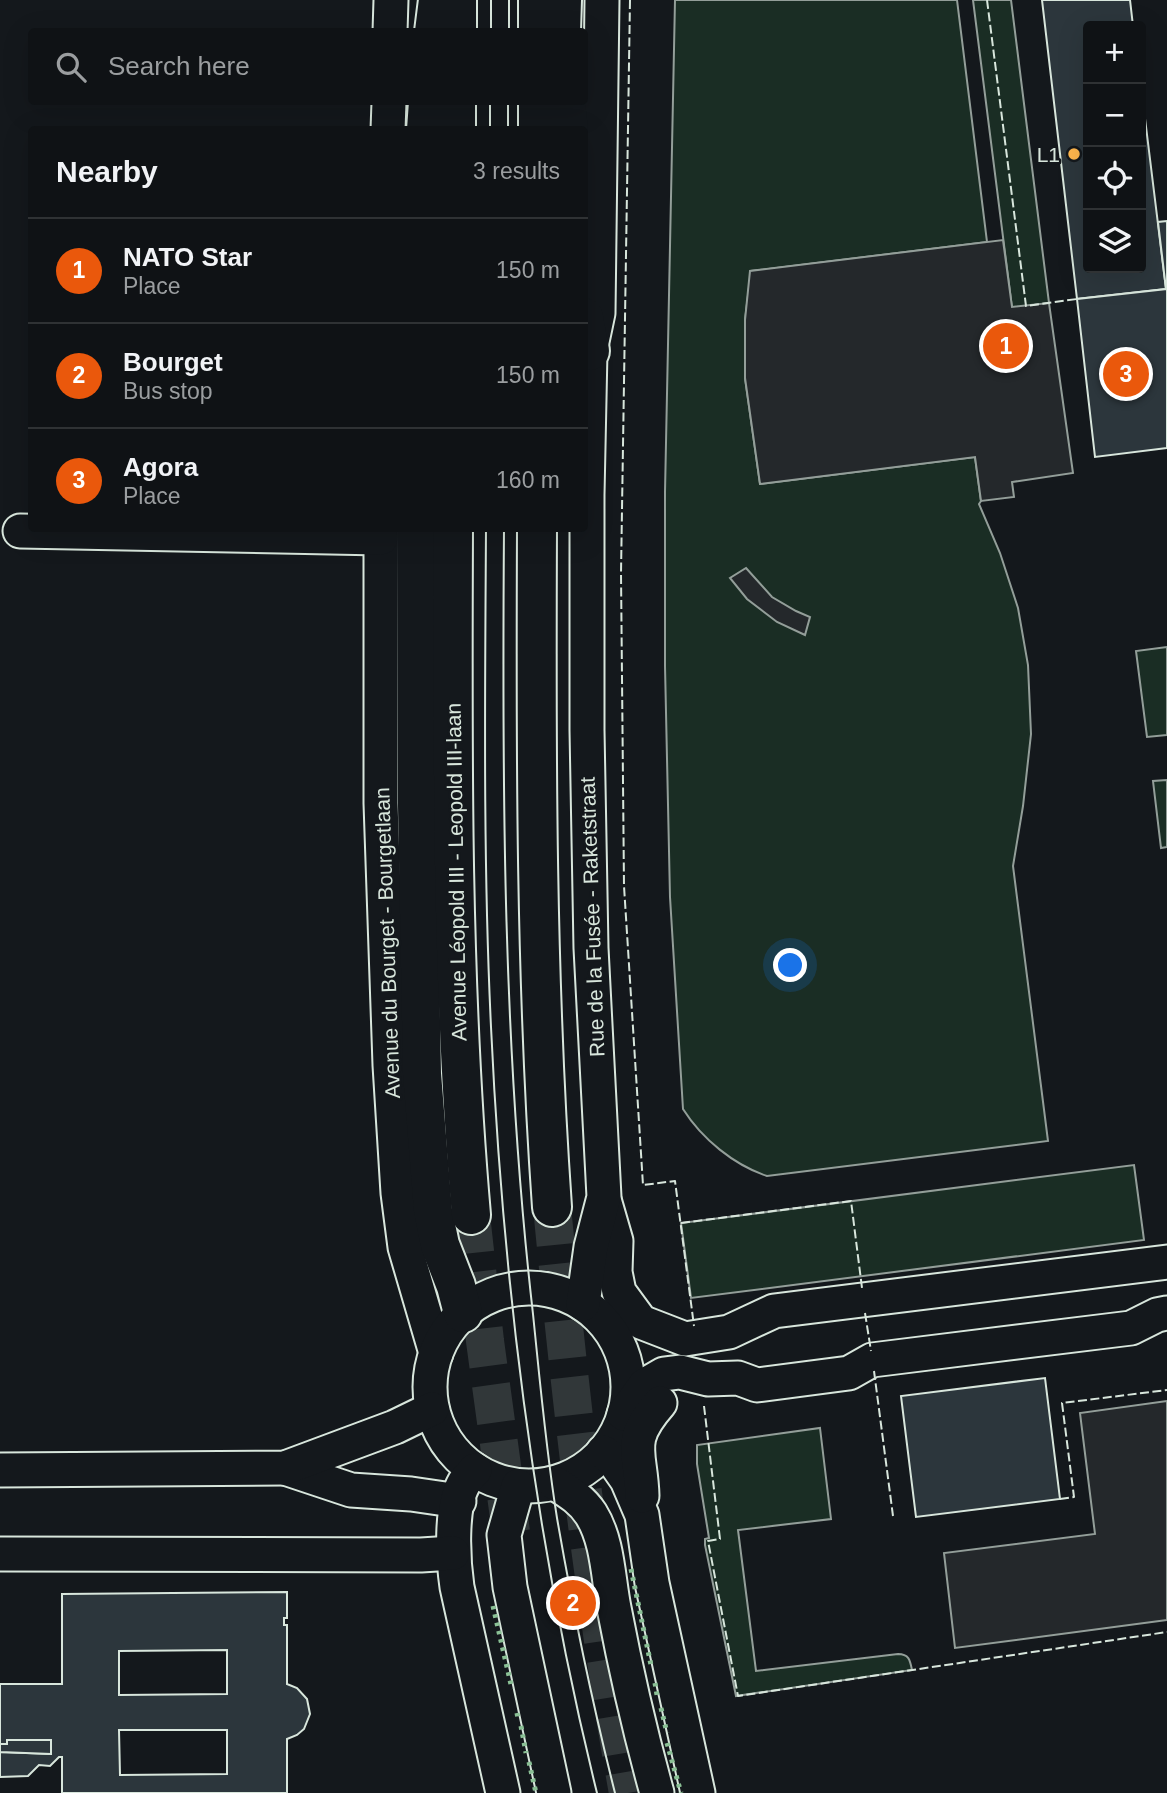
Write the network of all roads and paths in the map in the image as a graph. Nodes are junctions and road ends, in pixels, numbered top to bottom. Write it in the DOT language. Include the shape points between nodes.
graph roads {
  1 [pos="391,0"];
  2 [pos="438,0"];
  3 [pos="457,0"];
  4 [pos="538,0"];
  5 [pos="562,0"];
  6 [pos="603,0"];
  7 [pos="390,28"];
  8 [pos="434,28"];
  9 [pos="457,28"];
  10 [pos="538,28"];
  11 [pos="561,28"];
  12 [pos="389,105"];
  13 [pos="428,105"];
  14 [pos="456,105"];
  15 [pos="538,105"];
  16 [pos="566,105"];
  17 [pos="388,126"];
  18 [pos="426,126"];
  19 [pos="456,126"];
  20 [pos="538,126"];
  21 [pos="569,126"];
  22 [pos="588,332"];
  23 [pos="20,531"];
  24 [pos="28,531"];
  25 [pos="393,532"];
  26 [pos="453,532"];
  27 [pos="537,532"];
  28 [pos="587,532"];
  29 [pos="604,1197"];
  30 [pos="552,1207"];
  31 [pos="471,1215"];
  32 [pos="1167,1262"];
  33 [pos="583,1304"];
  34 [pos="463,1313"];
  35 [pos="1167,1313"];
  36 [pos="436,1353"];
  37 [pos="757,1385"];
  38 [pos="432,1409"];
  39 [pos="624,1414"];
  40 [pos="603,1452"];
  41 [pos="285,1468"];
  42 [pos="0,1470"];
  43 [pos="475,1470"];
  44 [pos="555,1483"];
  45 [pos="518,1486"];
  46 [pos="459,1501"];
  47 [pos="642,1516"];
  48 [pos="453,1553"];
  49 [pos="0,1554"];
  50 [pos="503,1793"];
  51 [pos="554,1793"];
  52 [pos="657,1793"];
  53 [pos="698,1793"];
  1 -- 7 [label="street"];
  2 -- 8 [label="main road"];
  3 -- 9 [label="main road"];
  4 -- 10 [label="main road"];
  5 -- 11 [label="main road"];
  6 -- 22 [label="street, Rue de la Fusée - Raketstraat" via="598,313"];
  12 -- 17 [label="street"];
  13 -- 18 [label="main road"];
  14 -- 19 [label="main road"];
  15 -- 20 [label="main road"];
  16 -- 21 [label="main road"];
  23 -- 24 [label="street"];
  25 -- 34 [label="main road" via="417,806 422,1074 433,1211"];
  25 -- 36 [label="street, Avenue du Bourget - Bourgetlaan" via="381,803 394,1129 405,1247"];
  26 -- 31 [label="main road, Avenue Léopold III - Leopold III-laan" via="454,918"];
  27 -- 30 [label="main road" via="538,947"];
  28 -- 29 [label="street, Rue de la Fusée - Raketstraat" via="591,948"];
  29 -- 32 [label="street" via="616,1241 619,1292 641,1322 685,1339 729,1332 775,1311"];
  29 -- 33 [label="street, Rue de la Fusée - Raketstraat"];
  33 -- 34 [label="street" via="560,1293 529,1288 484,1299"];
  33 -- 39 [label="street" via="617,1341 628,1389"];
  34 -- 36 [label="street"];
  35 -- 37 [label="street" via="1131,1328 872,1360 849,1373"];
  36 -- 38 [label="street" via="430,1381"];
  37 -- 39 [label="street" via="738,1378 664,1374 645,1385"];
  37 -- 47 [label="street" via="743,1395 726,1397 682,1385 666,1395 645,1420 638,1437"];
  38 -- 41 [label="street"];
  38 -- 43 [label="street" via="441,1433"];
  39 -- 40 [label="street"];
  40 -- 44 [label="street" via="592,1464"];
  40 -- 47 [label="street" via="628,1480"];
  41 -- 42 [label="street"];
  41 -- 46 [label="street" via="351,1490"];
  43 -- 45 [label="street"];
  43 -- 46 [label="street" via="464,1483"];
  44 -- 45 [label="street"];
  44 -- 52 [label="street" via="592,1515 602,1542 638,1723"];
  45 -- 51 [label="street" via="505,1535 510,1587"];
  46 -- 48 [label="street"];
  47 -- 53 [label="street"];
  48 -- 49 [label="street"];
  48 -- 50 [label="street"];
}
